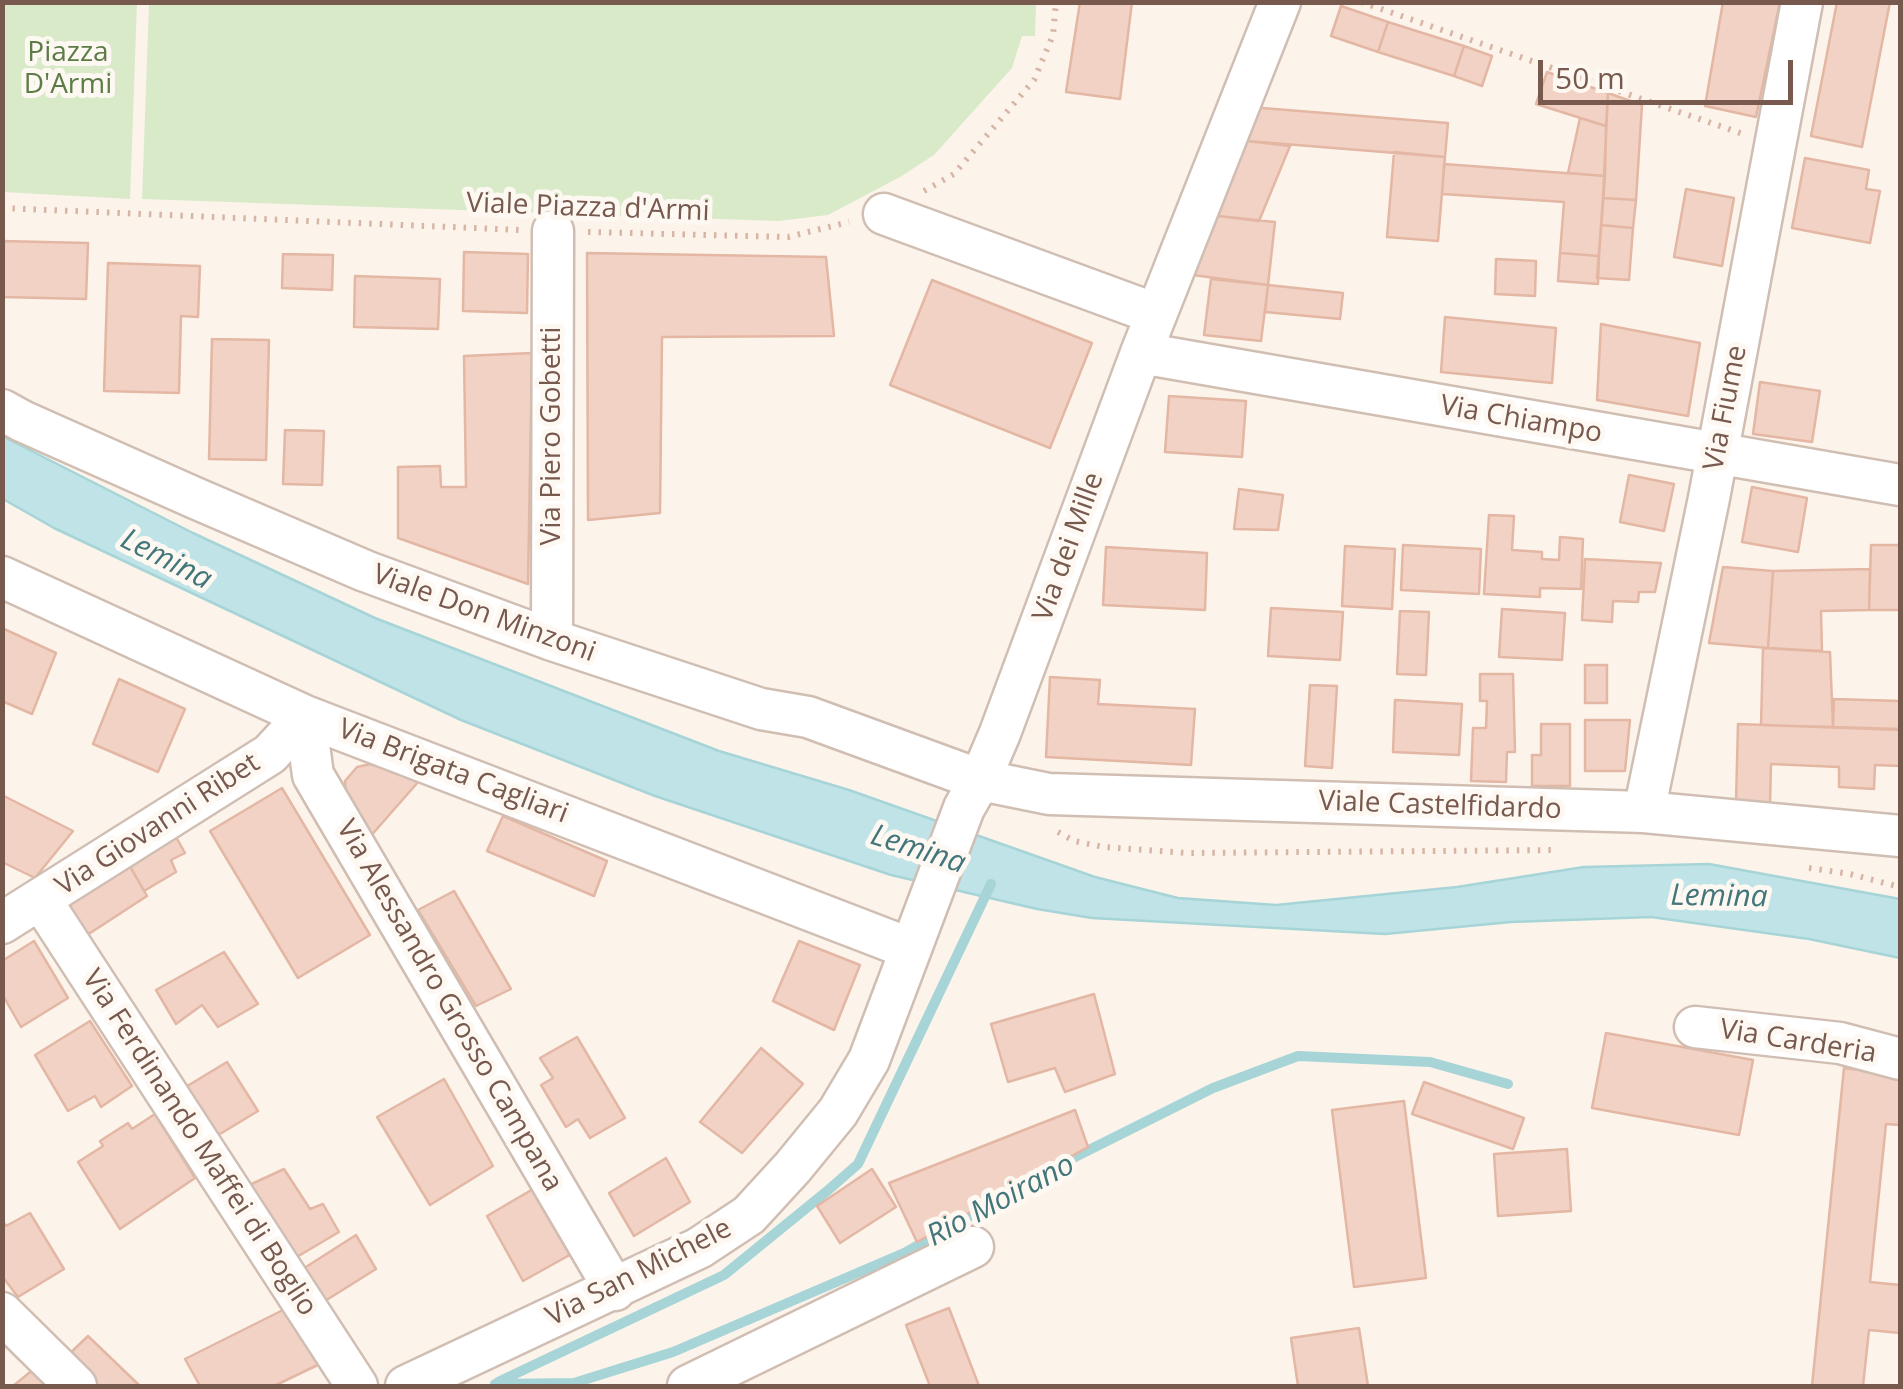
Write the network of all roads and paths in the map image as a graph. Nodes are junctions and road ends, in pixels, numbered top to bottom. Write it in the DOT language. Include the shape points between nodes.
graph roads {
  1 [pos="1056,2"];
  2 [pos="1280,2"];
  3 [pos="1361,2"];
  4 [pos="1802,2"];
  5 [pos="1776,146"];
  6 [pos="2,208"];
  7 [pos="884,214"];
  8 [pos="553,231"];
  9 [pos="1156,314"];
  10 [pos="1141,353"];
  11 [pos="2,410"];
  12 [pos="1717,455"];
  13 [pos="1900,486"];
  14 [pos="2,577"];
  15 [pos="552,640"];
  16 [pos="305,716"];
  17 [pos="980,780"];
  18 [pos="1049,794"];
  19 [pos="1644,812"];
  20 [pos="1900,836"];
  21 [pos="1570,850"];
  22 [pos="1793,866"];
  23 [pos="1900,887"];
  24 [pos="42,900"];
  25 [pos="2,924"];
  26 [pos="911,949"];
  27 [pos="1695,1027"];
  28 [pos="1900,1059"];
  29 [pos="973,1247"];
  30 [pos="615,1290"];
  31 [pos="2,1312"];
  32 [pos="468,1373"];
  33 [pos="76,1386"];
  34 [pos="356,1386"];
  35 [pos="406,1386"];
  36 [pos="688,1386"];
  1 -- 7 [label="path, Viale Piazza d'Armi" via="1053,34 1034,80 954,174"];
  2 -- 9 [label="street, Via dei Mille"];
  3 -- 5 [label="path"];
  4 -- 5 [label="street, Via Fiume"];
  5 -- 12 [label="street, Via Fiume"];
  6 -- 8 [label="path, Viale Piazza d'Armi"];
  7 -- 8 [label="path, Viale Piazza d'Armi" via="788,237"];
  7 -- 9 [label="street"];
  8 -- 15 [label="street, Via Piero Gobetti"];
  9 -- 10 [label="street, Via dei Mille"];
  10 -- 12 [label="street, Via Chiampo"];
  10 -- 17 [label="street, Via dei Mille"];
  11 -- 15 [label="street, Viale Don Minzoni" via="366,571"];
  12 -- 13 [label="street, Via Chiampo"];
  12 -- 19 [label="street, Via Fiume"];
  14 -- 16 [label="street, Via Brigata Cagliari"];
  15 -- 17 [label="street, Viale Don Minzoni" via="761,709 808,717"];
  16 -- 24 [label="street, Via Giovanni Ribet" via="270,754"];
  16 -- 26 [label="street, Via Brigata Cagliari"];
  16 -- 30 [label="street, Via Alessandro Grosso Campana" via="314,775"];
  17 -- 18 [label="street, Viale Castelfidardo"];
  17 -- 26 [label="street, Via dei Mille"];
  18 -- 19 [label="street, Viale Castelfidardo"];
  18 -- 21 [label="path" via="1047,826 1104,847 1188,853"];
  19 -- 20 [label="street, Viale Castelfidardo"];
  22 -- 23 [label="path"];
  24 -- 25 [label="street, Via Giovanni Ribet"];
  24 -- 34 [label="street, Via Ferdinando Maffei di Boglio"];
  26 -- 30 [label="street, Via San Michele" via="868,1060 838,1112 793,1167 748,1216"];
  27 -- 28 [label="street, Via Carderia" via="1840,1043"];
  29 -- 36 [label="street"];
  30 -- 32 [label="street, Via San Michele"];
  31 -- 33 [label="street"];
  32 -- 35 [label="street, Via San Michele"];
}
